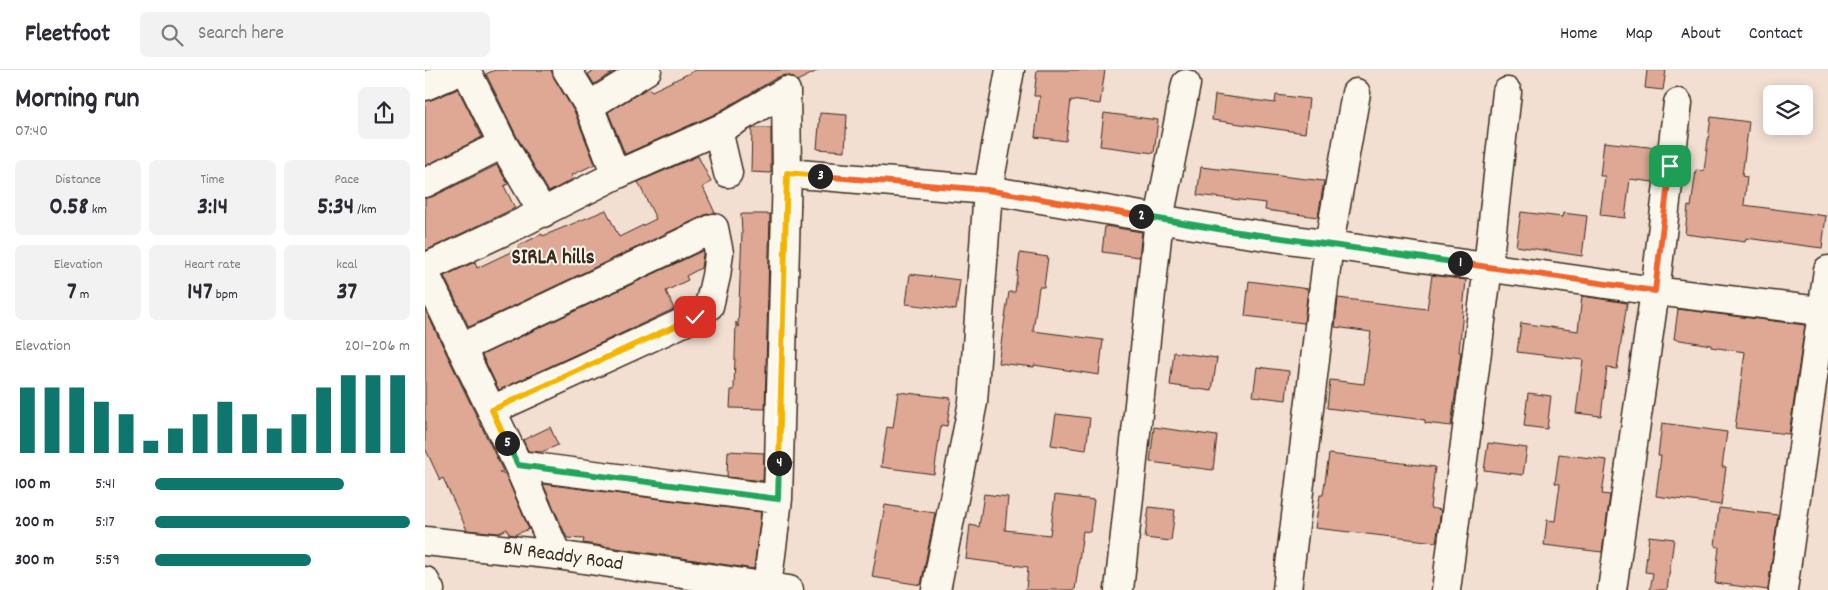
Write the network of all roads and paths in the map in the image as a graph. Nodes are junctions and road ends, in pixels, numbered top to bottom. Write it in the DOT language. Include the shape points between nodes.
graph roads {
  1 [pos="462,70"];
  2 [pos="466,70"];
  3 [pos="567,70"];
  4 [pos="647,70"];
  5 [pos="1010,70"];
  6 [pos="1186,84"];
  7 [pos="425,86"];
  8 [pos="1507,92"];
  9 [pos="1356,93"];
  10 [pos="1677,103"];
  11 [pos="589,106"];
  12 [pos="718,130"];
  13 [pos="503,144"];
  14 [pos="727,173"];
  15 [pos="787,173"];
  16 [pos="616,175"];
  17 [pos="425,184"];
  18 [pos="987,190"];
  19 [pos="543,212"];
  20 [pos="1159,219"];
  21 [pos="1329,244"];
  22 [pos="1488,266"];
  23 [pos="425,268"];
  24 [pos="1828,270"];
  25 [pos="425,273"];
  26 [pos="1655,291"];
  27 [pos="1825,312"];
  28 [pos="461,348"];
  29 [pos="492,410"];
  30 [pos="518,465"];
  31 [pos="778,499"];
  32 [pos="425,541"];
  33 [pos="557,555"];
  34 [pos="425,581"];
  35 [pos="706,584"];
  36 [pos="778,588"];
  37 [pos="430,590"];
  38 [pos="936,590"];
  39 [pos="1119,590"];
  40 [pos="1287,590"];
  41 [pos="1446,590"];
  42 [pos="1612,590"];
  43 [pos="1783,590"];
  1 -- 7 [label="street"];
  2 -- 13 [label="street"];
  3 -- 11 [label="street"];
  4 -- 11 [label="street"];
  5 -- 18 [label="street"];
  6 -- 20 [label="street"];
  8 -- 22 [label="street"];
  9 -- 21 [label="street"];
  10 -- 26 [label="street"];
  11 -- 16 [label="street"];
  12 -- 14 [label="street"];
  12 -- 15 [label="street" via="786,91"];
  12 -- 16 [label="street"];
  13 -- 17 [label="street"];
  13 -- 19 [label="street"];
  15 -- 18 [label="street"];
  15 -- 31 [label="street"];
  16 -- 19 [label="street"];
  18 -- 20 [label="street"];
  18 -- 38 [label="street" via="973,402"];
  19 -- 23 [label="street"];
  20 -- 21 [label="street"];
  20 -- 39 [label="street"];
  21 -- 22 [label="street"];
  21 -- 40 [label="street"];
  22 -- 26 [label="street"];
  22 -- 41 [label="street"];
  24 -- 27 [label="street"];
  25 -- 28 [label="street"];
  26 -- 27 [label="street"];
  26 -- 42 [label="street"];
  27 -- 43 [label="street"];
  28 -- 29 [label="street"];
  28 -- 29 [label="street" via="714,228 719,253 709,306 695,317"];
  29 -- 30 [label="street"];
  30 -- 31 [label="street"];
  30 -- 33 [label="street"];
  31 -- 36 [label="street"];
  32 -- 33 [label="street, BN Readdy Road"];
  33 -- 35 [label="street, BN Readdy Road"];
  34 -- 37 [label="street"];
  35 -- 36 [label="street, BN Readdy Road"];
}
